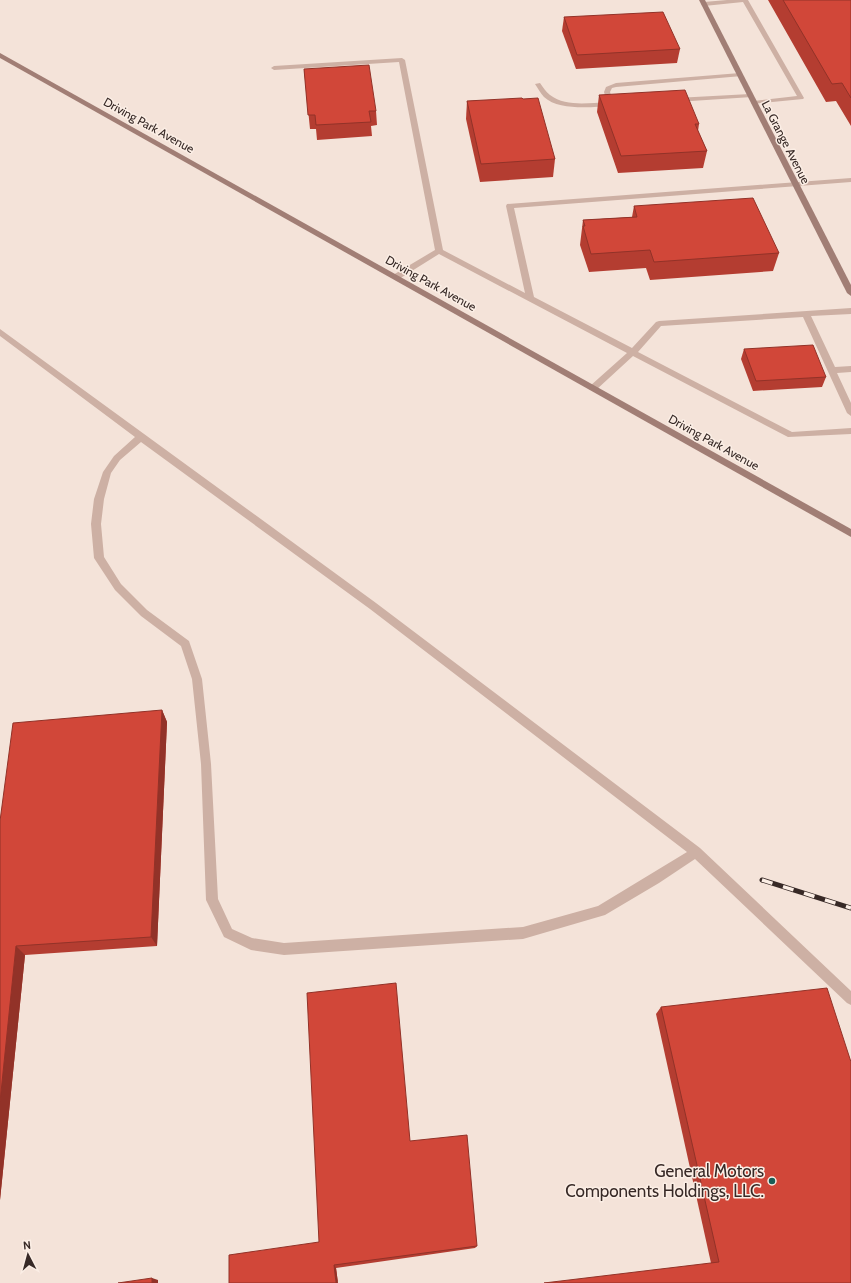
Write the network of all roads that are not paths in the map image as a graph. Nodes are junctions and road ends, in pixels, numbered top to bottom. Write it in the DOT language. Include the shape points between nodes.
graph roads {
  1 [pos="745,0"];
  2 [pos="703,2"];
  3 [pos="0,55"];
  4 [pos="274,68"];
  5 [pos="740,75"];
  6 [pos="538,84"];
  7 [pos="750,96"];
  8 [pos="671,100"];
  9 [pos="619,103"];
  10 [pos="754,103"];
  11 [pos="611,104"];
  12 [pos="851,180"];
  13 [pos="796,185"];
  14 [pos="439,251"];
  15 [pos="396,277"];
  16 [pos="851,293"];
  17 [pos="530,298"];
  18 [pos="851,311"];
  19 [pos="806,314"];
  20 [pos="0,332"];
  21 [pos="633,352"];
  22 [pos="851,369"];
  23 [pos="832,370"];
  24 [pos="593,388"];
  25 [pos="851,413"];
  26 [pos="851,431"];
  27 [pos="141,437"];
  28 [pos="851,533"];
  29 [pos="696,852"];
  30 [pos="851,999"];
  1 -- 2 [label="lane"];
  1 -- 10 [label="lane" via="801,98"];
  2 -- 5 [label="street, La Grange Avenue"];
  3 -- 15 [label="street, Driving Park Avenue"];
  4 -- 14 [label="lane" via="402,60"];
  5 -- 7 [label="street, La Grange Avenue"];
  5 -- 11 [label="lane" via="616,85 609,87 607,92"];
  6 -- 11 [label="lane" via="547,96 564,103 582,106"];
  7 -- 8 [label="lane"];
  7 -- 10 [label="street, La Grange Avenue"];
  9 -- 11 [label="lane"];
  10 -- 13 [label="street, La Grange Avenue"];
  12 -- 13 [label="lane"];
  13 -- 16 [label="street, La Grange Avenue"];
  13 -- 17 [label="lane" via="510,206"];
  14 -- 15 [label="lane"];
  14 -- 17 [label="lane"];
  15 -- 24 [label="street, Driving Park Avenue"];
  17 -- 21 [label="lane"];
  18 -- 19 [label="lane"];
  19 -- 21 [label="lane" via="659,324"];
  19 -- 23 [label="lane"];
  20 -- 27 [label="lane"];
  21 -- 24 [label="lane"];
  21 -- 26 [label="lane" via="791,435"];
  22 -- 23 [label="lane"];
  23 -- 25 [label="lane"];
  24 -- 28 [label="street, Driving Park Avenue"];
  27 -- 29 [label="lane" via="373,606"];
  27 -- 29 [label="lane" via="117,458 107,472 96,524 99,558 118,587 144,613 184,644 197,679 206,764 212,900 228,933 251,944 284,949 523,933 601,911"];
  29 -- 30 [label="lane"];
}
